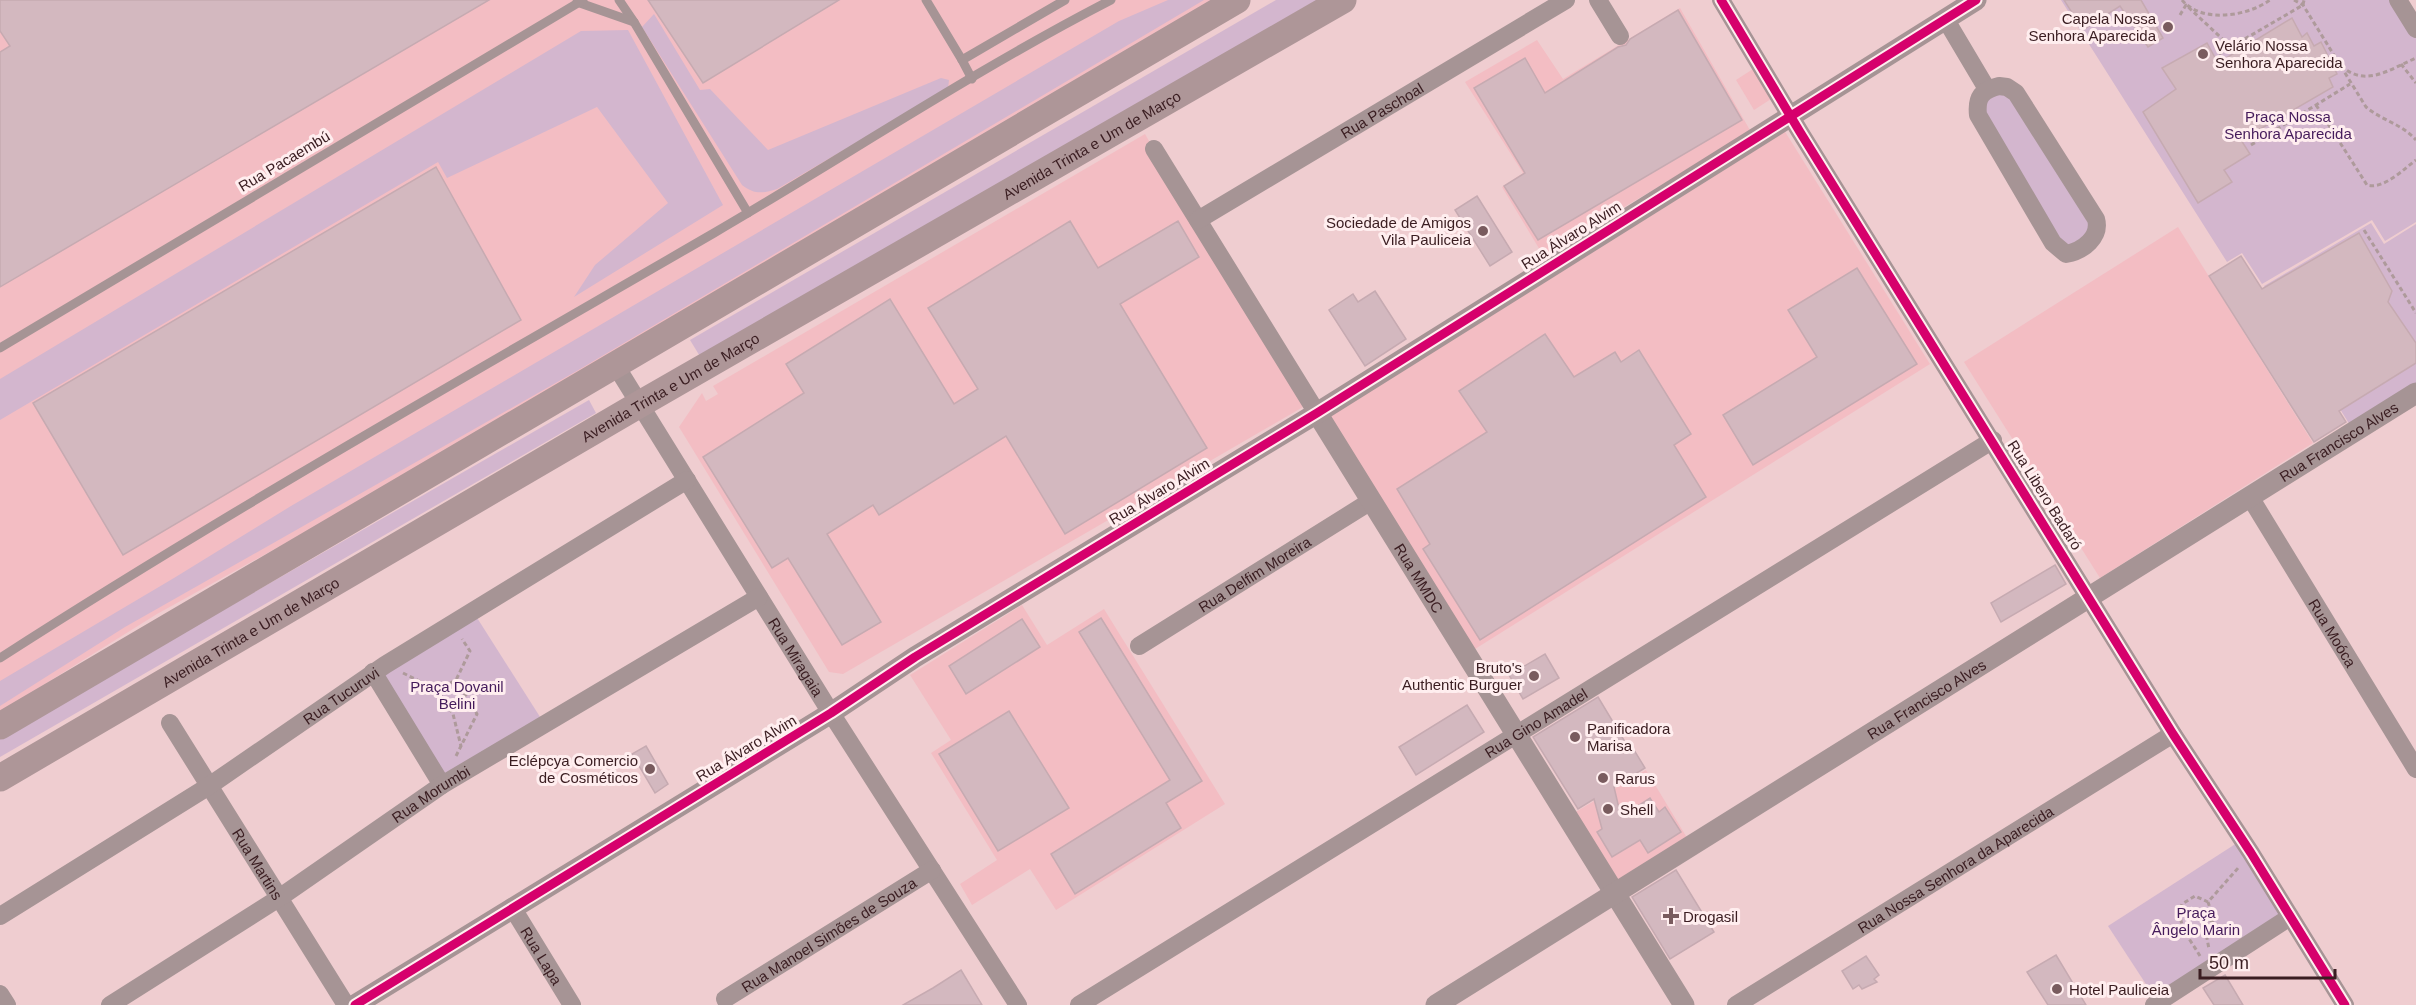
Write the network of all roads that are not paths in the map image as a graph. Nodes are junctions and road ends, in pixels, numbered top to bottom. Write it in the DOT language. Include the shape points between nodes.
graph roads {
  1 [pos="619,0"];
  2 [pos="926,0"];
  3 [pos="1065,0"];
  4 [pos="1111,0"];
  5 [pos="1237,0"];
  6 [pos="1343,0"];
  7 [pos="1566,0"];
  8 [pos="1598,0"];
  9 [pos="1721,0"];
  10 [pos="1976,0"];
  11 [pos="2398,0"];
  12 [pos="579,1"];
  13 [pos="1946,20"];
  14 [pos="634,22"];
  15 [pos="2416,29"];
  16 [pos="1620,36"];
  17 [pos="962,60"];
  18 [pos="972,79"];
  19 [pos="1987,88"];
  20 [pos="1790,115"];
  21 [pos="1154,149"];
  22 [pos="748,213"];
  23 [pos="1198,220"];
  24 [pos="0,348"];
  25 [pos="616,366"];
  26 [pos="2414,399"];
  27 [pos="640,404"];
  28 [pos="1317,413"];
  29 [pos="1993,440"];
  30 [pos="687,480"];
  31 [pos="2250,497"];
  32 [pos="1371,501"];
  33 [pos="759,597"];
  34 [pos="2090,598"];
  35 [pos="1139,646"];
  36 [pos="0,658"];
  37 [pos="379,668"];
  38 [pos="831,713"];
  39 [pos="170,723"];
  40 [pos="0,726"];
  41 [pos="2174,734"];
  42 [pos="1515,735"];
  43 [pos="2416,769"];
  44 [pos="0,778"];
  45 [pos="442,785"];
  46 [pos="209,786"];
  47 [pos="932,870"];
  48 [pos="1613,894"];
  49 [pos="279,898"];
  50 [pos="512,908"];
  51 [pos="0,916"];
  52 [pos="2290,917"];
  53 [pos="0,994"];
  54 [pos="725,999"];
  55 [pos="7,1005"];
  56 [pos="110,1005"];
  57 [pos="346,1005"];
  58 [pos="355,1005"];
  59 [pos="572,1005"];
  60 [pos="1018,1005"];
  61 [pos="1079,1005"];
  62 [pos="1436,1005"];
  63 [pos="1684,1005"];
  64 [pos="1736,1005"];
  65 [pos="2154,1005"];
  66 [pos="2345,1005"];
  1 -- 14 [label="lane"];
  2 -- 17 [label="lane"];
  3 -- 17 [label="lane"];
  4 -- 18 [label="lane"];
  5 -- 25 [label="main road"];
  6 -- 27 [label="main road, Avenida Trinta e Um de Março"];
  7 -- 23 [label="street, Rua Paschoal"];
  8 -- 16 [label="street"];
  9 -- 20 [label="street, Rua Libero Badaró"];
  10 -- 13 [label="street, Rua Álvaro Alvim"];
  11 -- 15 [label="street"];
  12 -- 14 [label="lane"];
  12 -- 24 [label="lane, Rua Pacaembú"];
  13 -- 19 [label="street"];
  13 -- 20 [label="street, Rua Álvaro Alvim"];
  14 -- 22 [label="lane"];
  17 -- 18 [label="lane"];
  18 -- 22 [label="lane"];
  19 -- 19 [label="street" via="1980,95 1978,115 2053,243 2066,254 2073,253 2096,237 2096,219 2016,93 2007,87"];
  20 -- 28 [label="street, Rua Álvaro Alvim"];
  20 -- 29 [label="street, Rua Libero Badaró"];
  21 -- 23 [label="street, Rua MMDC"];
  22 -- 36 [label="lane" via="277,487"];
  23 -- 28 [label="street, Rua MMDC"];
  25 -- 27 [label="street, Rua Miragaia"];
  25 -- 40 [label="main road"];
  26 -- 31 [label="street, Rua Francisco Alves"];
  27 -- 30 [label="street, Rua Miragaia"];
  27 -- 44 [label="main road, Avenida Trinta e Um de Março"];
  28 -- 32 [label="street, Rua MMDC"];
  28 -- 38 [label="street, Rua Álvaro Alvim" via="915,657"];
  29 -- 34 [label="street, Rua Libero Badaró"];
  29 -- 42 [label="street, Rua Gino Amadel"];
  30 -- 33 [label="street, Rua Miragaia"];
  30 -- 37 [label="street, Rua Tucuruvi"];
  31 -- 34 [label="street, Rua Francisco Alves"];
  31 -- 43 [label="street, Rua Moóca"];
  32 -- 35 [label="street, Rua Delfim Moreira"];
  32 -- 42 [label="street, Rua MMDC"];
  33 -- 38 [label="street, Rua Miragaia"];
  33 -- 45 [label="street, Rua Morumbi"];
  34 -- 41 [label="street, Rua Libero Badaró"];
  34 -- 48 [label="street, Rua Francisco Alves"];
  37 -- 45 [label="street"];
  37 -- 46 [label="street, Rua Tucuruvi"];
  38 -- 47 [label="street, Rua Miragaia"];
  38 -- 50 [label="street, Rua Álvaro Alvim"];
  39 -- 46 [label="street, Rua Martins"];
  41 -- 52 [label="street, Rua Libero Badaró"];
  41 -- 64 [label="street, Rua Nossa Senhora da Aparecida"];
  42 -- 48 [label="street, Rua MMDC"];
  42 -- 61 [label="street, Rua Gino Amadel"];
  45 -- 49 [label="street, Rua Morumbi"];
  46 -- 49 [label="street, Rua Martins"];
  46 -- 51 [label="street, Rua Tucuruvi"];
  47 -- 54 [label="street, Rua Manoel Simões de Souza"];
  47 -- 60 [label="street, Rua Miragaia"];
  48 -- 62 [label="street, Rua Francisco Alves"];
  48 -- 63 [label="street, Rua MMDC"];
  49 -- 56 [label="street, Rua Morumbi"];
  49 -- 57 [label="street, Rua Martins"];
  50 -- 58 [label="street, Rua Álvaro Alvim"];
  50 -- 59 [label="street, Rua Lapa"];
  52 -- 65 [label="street"];
  52 -- 66 [label="street, Rua Libero Badaró"];
  53 -- 55 [label="street"];
}
